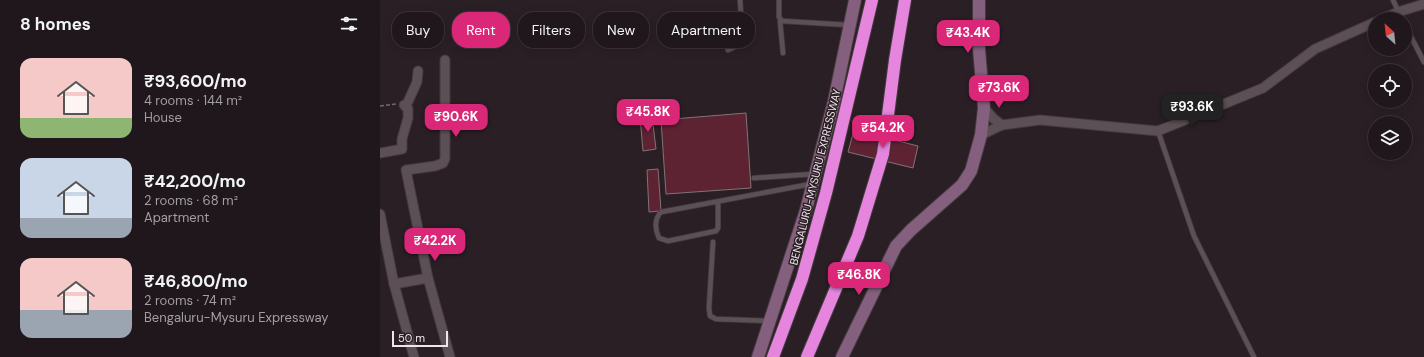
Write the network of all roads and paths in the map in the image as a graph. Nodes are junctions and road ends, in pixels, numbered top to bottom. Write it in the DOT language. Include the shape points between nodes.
graph roads {
  1 [pos="740,0"];
  2 [pos="779,0"];
  3 [pos="855,0"];
  4 [pos="872,0"];
  5 [pos="905,0"];
  6 [pos="979,0"];
  7 [pos="1393,0"];
  8 [pos="1424,4"];
  9 [pos="1398,12"];
  10 [pos="1408,12"];
  11 [pos="780,20"];
  12 [pos="1368,25"];
  13 [pos="850,26"];
  14 [pos="1412,39"];
  15 [pos="728,50"];
  16 [pos="783,53"];
  17 [pos="445,60"];
  18 [pos="1424,62"];
  19 [pos="418,71"];
  20 [pos="380,106"];
  21 [pos="405,106"];
  22 [pos="984,108"];
  23 [pos="1002,125"];
  24 [pos="1158,131"];
  25 [pos="981,135"];
  26 [pos="380,153"];
  27 [pos="754,178"];
  28 [pos="814,179"];
  29 [pos="718,202"];
  30 [pos="380,214"];
  31 [pos="714,242"];
  32 [pos="428,278"];
  33 [pos="394,284"];
  34 [pos="771,321"];
  35 [pos="414,357"];
  36 [pos="450,357"];
  37 [pos="758,357"];
  38 [pos="773,357"];
  39 [pos="807,357"];
  40 [pos="842,357"];
  41 [pos="1254,357"];
  1 -- 15 [label="lane" via="744,40"];
  2 -- 11 [label="lane"];
  3 -- 13 [label="street, BENGALURU-MYSURU EXPRESSWAY"];
  4 -- 38 [label="highway, BENGALURU-MYSURU EXPRESSWAY" via="826,193 802,279"];
  5 -- 39 [label="highway" via="883,154 858,236"];
  6 -- 22 [label="street"];
  7 -- 9 [label="lane"];
  8 -- 10 [label="street"];
  11 -- 13 [label="lane"];
  11 -- 16 [label="lane"];
  12 -- 24 [label="street" via="1315,49 1263,88"];
  13 -- 28 [label="street, BENGALURU-MYSURU EXPRESSWAY"];
  14 -- 18 [label="lane"];
  17 -- 32 [label="street" via="445,159 443,163 434,166 406,170"];
  19 -- 21 [label="street"];
  20 -- 21 [label="path"];
  21 -- 26 [label="street" via="408,109 408,118 402,135 402,149"];
  22 -- 23 [label="street"];
  22 -- 25 [label="street"];
  23 -- 24 [label="street" via="1040,120"];
  23 -- 25 [label="street"];
  24 -- 41 [label="lane" via="1194,236"];
  25 -- 40 [label="street" via="971,171 962,185 910,230 896,246"];
  27 -- 28 [label="lane"];
  28 -- 29 [label="lane"];
  28 -- 34 [label="street, BENGALURU-MYSURU EXPRESSWAY"];
  29 -- 29 [label="lane" via="661,212 656,221 659,238 668,241 716,231"];
  30 -- 33 [label="street"];
  31 -- 34 [label="lane" via="710,316 716,319"];
  32 -- 33 [label="street"];
  32 -- 36 [label="street"];
  33 -- 35 [label="street"];
  34 -- 37 [label="street, BENGALURU-MYSURU EXPRESSWAY"];
}
